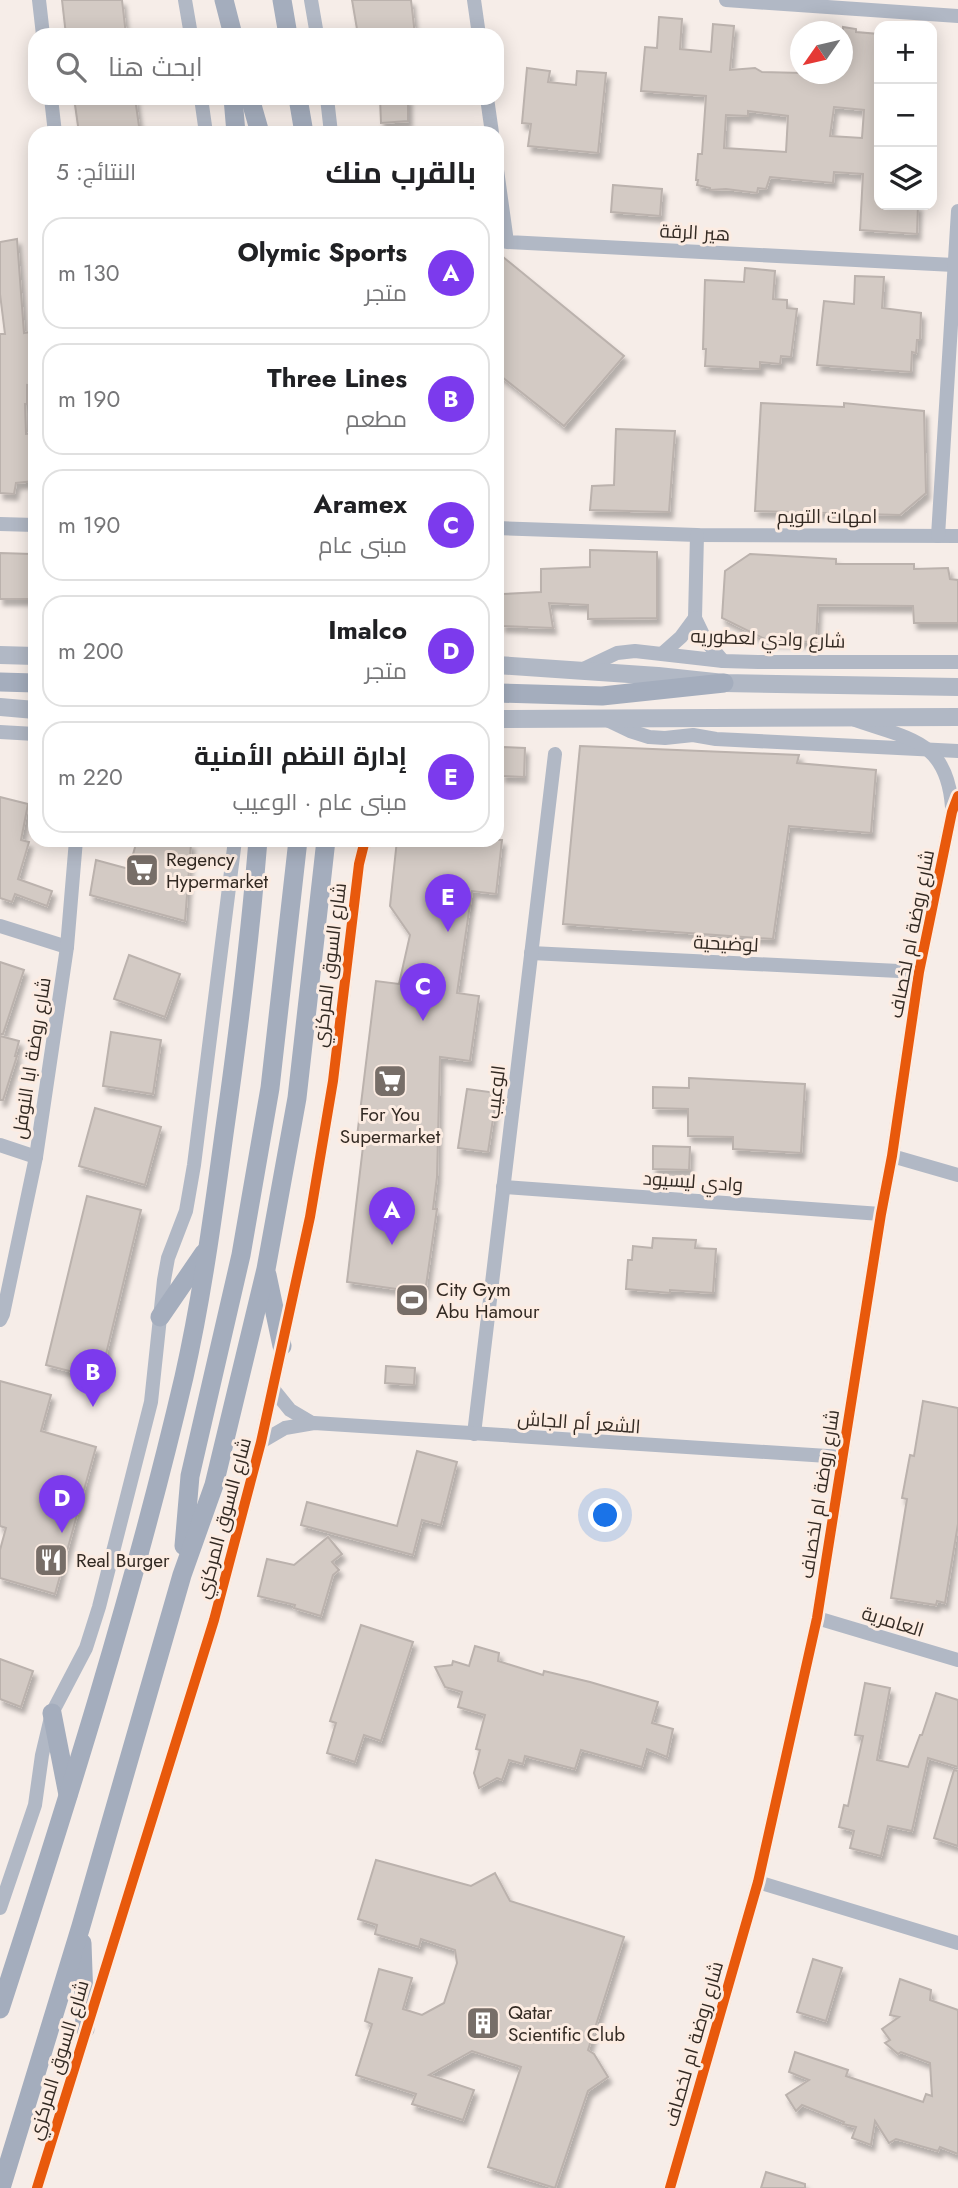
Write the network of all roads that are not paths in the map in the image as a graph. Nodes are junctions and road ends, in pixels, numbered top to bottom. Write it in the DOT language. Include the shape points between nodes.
graph roads {
  1 [pos="38,0"];
  2 [pos="185,0"];
  3 [pos="223,0"];
  4 [pos="282,0"];
  5 [pos="312,0"];
  6 [pos="474,0"];
  7 [pos="726,0"];
  8 [pos="958,16"];
  9 [pos="42,28"];
  10 [pos="190,28"];
  11 [pos="225,28"];
  12 [pos="231,28"];
  13 [pos="287,28"];
  14 [pos="316,28"];
  15 [pos="478,28"];
  16 [pos="52,105"];
  17 [pos="202,105"];
  18 [pos="234,105"];
  19 [pos="252,105"];
  20 [pos="299,105"];
  21 [pos="328,105"];
  22 [pos="488,105"];
  23 [pos="54,126"];
  24 [pos="205,126"];
  25 [pos="235,126"];
  26 [pos="258,126"];
  27 [pos="303,126"];
  28 [pos="330,126"];
  29 [pos="491,126"];
  30 [pos="958,212"];
  31 [pos="504,220"];
  32 [pos="954,265"];
  33 [pos="0,524"];
  34 [pos="28,525"];
  35 [pos="504,528"];
  36 [pos="697,535"];
  37 [pos="938,536"];
  38 [pos="958,536"];
  39 [pos="695,618"];
  40 [pos="663,653"];
  41 [pos="0,655"];
  42 [pos="28,656"];
  43 [pos="723,661"];
  44 [pos="958,662"];
  45 [pos="504,665"];
  46 [pos="581,670"];
  47 [pos="0,682"];
  48 [pos="28,683"];
  49 [pos="724,683"];
  50 [pos="958,687"];
  51 [pos="504,693"];
  52 [pos="0,707"];
  53 [pos="28,709"];
  54 [pos="844,716"];
  55 [pos="958,718"];
  56 [pos="504,719"];
  57 [pos="605,719"];
  58 [pos="0,732"];
  59 [pos="28,734"];
  60 [pos="932,751"];
  61 [pos="958,751"];
  62 [pos="555,754"];
  63 [pos="958,796"];
  64 [pos="952,812"];
  65 [pos="75,847"];
  66 [pos="234,847"];
  67 [pos="257,847"];
  68 [pos="297,847"];
  69 [pos="325,847"];
  70 [pos="332,847"];
  71 [pos="363,847"];
  72 [pos="323,867"];
  73 [pos="0,926"];
  74 [pos="67,947"];
  75 [pos="531,953"];
  76 [pos="919,972"];
  77 [pos="0,1145"];
  78 [pos="892,1156"];
  79 [pos="36,1157"];
  80 [pos="958,1175"];
  81 [pos="503,1187"];
  82 [pos="881,1214"];
  83 [pos="209,1247"];
  84 [pos="266,1269"];
  85 [pos="160,1317"];
  86 [pos="0,1320"];
  87 [pos="282,1346"];
  88 [pos="273,1389"];
  89 [pos="314,1423"];
  90 [pos="474,1434"];
  91 [pos="261,1442"];
  92 [pos="843,1457"];
  93 [pos="182,1575"];
  94 [pos="817,1618"];
  95 [pos="958,1660"];
  96 [pos="52,1713"];
  97 [pos="68,1798"];
  98 [pos="758,1882"];
  99 [pos="0,1908"];
  100 [pos="81,1926"];
  101 [pos="958,1943"];
  102 [pos="0,2009"];
  103 [pos="85,2029"];
  104 [pos="1,2188"];
  105 [pos="37,2188"];
  106 [pos="670,2188"];
  1 -- 9 [label="street"];
  2 -- 10 [label="street"];
  3 -- 11 [label="main road"];
  3 -- 12 [label="main road"];
  4 -- 13 [label="main road"];
  5 -- 14 [label="street"];
  6 -- 15 [label="street"];
  7 -- 8 [label="street"];
  16 -- 23 [label="street"];
  17 -- 24 [label="street"];
  18 -- 25 [label="main road"];
  19 -- 26 [label="main road"];
  20 -- 27 [label="main road"];
  21 -- 28 [label="street"];
  22 -- 29 [label="street"];
  30 -- 32 [label="street"];
  31 -- 32 [label="street, هير الرقة" via="507,242"];
  32 -- 37 [label="street"];
  33 -- 34 [label="street"];
  35 -- 36 [label="street, امهات التويم"];
  36 -- 37 [label="street, امهات التويم"];
  36 -- 39 [label="street"];
  37 -- 38 [label="street, امهات التويم"];
  39 -- 40 [label="street"];
  39 -- 43 [label="street"];
  40 -- 43 [label="street, شارع وادي لعطوريه"];
  40 -- 46 [label="street, شارع وادي لعطوريه" via="617,653"];
  41 -- 42 [label="street"];
  43 -- 44 [label="street, شارع وادي لعطوريه"];
  45 -- 46 [label="street, شارع وادي لعطوريه"];
  46 -- 49 [label="street, شارع وادي لعطوريه"];
  47 -- 48 [label="main road"];
  49 -- 50 [label="street, شارع وادي لعطوريه"];
  49 -- 51 [label="main road" via="602,696"];
  52 -- 53 [label="street"];
  54 -- 55 [label="street"];
  54 -- 57 [label="street"];
  54 -- 60 [label="street"];
  56 -- 57 [label="street"];
  57 -- 60 [label="street" via="657,737"];
  58 -- 59 [label="street"];
  60 -- 61 [label="street"];
  60 -- 64 [label="street, شارع روضة ام لخصاف" via="947,775"];
  62 -- 75 [label="street, الوعيب"];
  63 -- 64 [label="street, شارع روضة ام لخصاف"];
  64 -- 76 [label="street, شارع روضة ام لخصاف"];
  65 -- 74 [label="street, شارع روضة ابا النوفل"];
  66 -- 85 [label="street" via="194,1165 186,1211 169,1258"];
  67 -- 83 [label="main road"];
  68 -- 93 [label="main road" via="270,1088 242,1255 190,1476"];
  69 -- 72 [label="main road, شارع السوق المركزي"];
  70 -- 72 [label="main road"];
  71 -- 87 [label="street, شارع السوق المركزي" via="333,1081"];
  72 -- 84 [label="main road, شارع السوق المركزي" via="296,1098"];
  73 -- 74 [label="street"];
  74 -- 79 [label="street, شارع روضة ابا النوفل"];
  75 -- 76 [label="street, لوضيحية"];
  75 -- 81 [label="street, الوعيب"];
  76 -- 78 [label="street, شارع روضة ام لخصاف"];
  77 -- 79 [label="street"];
  78 -- 80 [label="street"];
  78 -- 82 [label="street, شارع روضة ام لخصاف"];
  79 -- 86 [label="street, شارع روضة ابا النوفل"];
  81 -- 82 [label="street, وادي ليسيود"];
  81 -- 90 [label="street, الوعيب"];
  82 -- 92 [label="street, شارع روضة ام لخصاف"];
  83 -- 85 [label="main road"];
  83 -- 97 [label="main road" via="174,1415"];
  84 -- 87 [label="main road"];
  84 -- 93 [label="main road, شارع السوق المركزي" via="214,1485"];
  85 -- 96 [label="street" via="151,1402 99,1607 86,1648"];
  87 -- 88 [label="street, شارع السوق المركزي"];
  88 -- 89 [label="street, الشعر أم الجاش" via="290,1410"];
  88 -- 91 [label="street, شارع السوق المركزي"];
  89 -- 90 [label="street, الشعر أم الجاش"];
  89 -- 91 [label="street, الشعر أم الجاش" via="285,1428"];
  90 -- 92 [label="street, الشعر أم الجاش"];
  91 -- 103 [label="street, شارع السوق المركزي" via="214,1620"];
  92 -- 94 [label="street, شارع روضة ام لخصاف"];
  93 -- 100 [label="main road, شارع السوق المركزي"];
  94 -- 95 [label="street, العامرية"];
  94 -- 98 [label="street, شارع روضة ام لخصاف"];
  96 -- 97 [label="main road"];
  96 -- 99 [label="street" via="35,1805"];
  97 -- 102 [label="main road"];
  98 -- 101 [label="street"];
  98 -- 106 [label="street, شارع روضة ام لخصاف"];
  100 -- 103 [label="main road"];
  100 -- 104 [label="main road, شارع السوق المركزي"];
  103 -- 105 [label="street, شارع السوق المركزي"];
}
